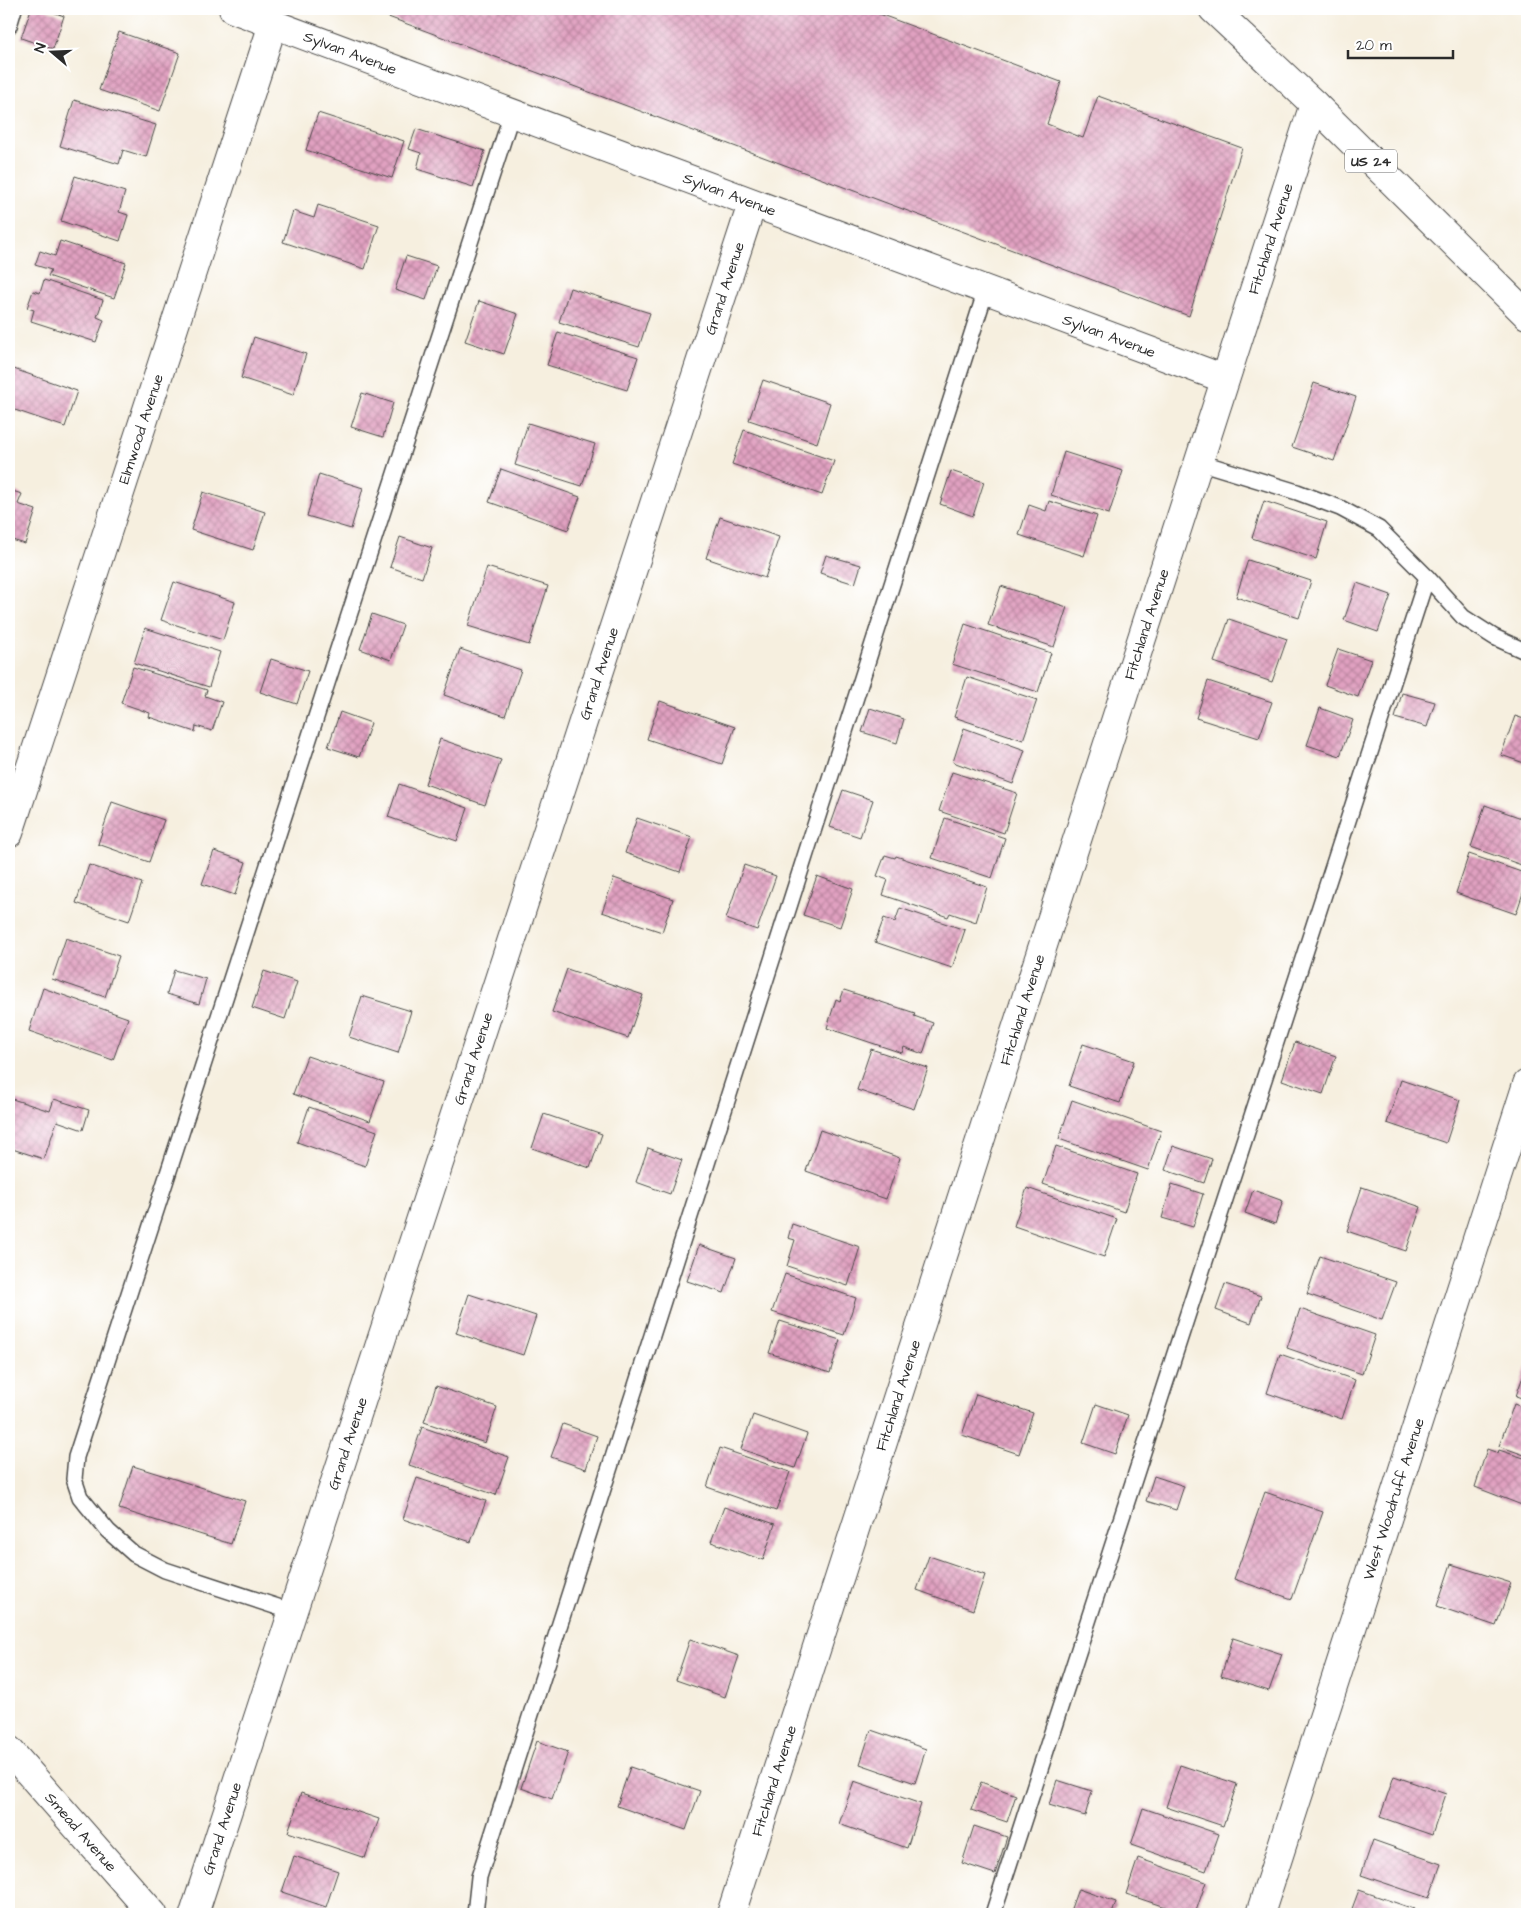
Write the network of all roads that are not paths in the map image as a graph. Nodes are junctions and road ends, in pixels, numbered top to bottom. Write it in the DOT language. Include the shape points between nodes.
graph roads {
  1 [pos="14,9"];
  2 [pos="233,9"];
  3 [pos="1213,9"];
  4 [pos="273,24"];
  5 [pos="9,26"];
  6 [pos="1314,104"];
  7 [pos="512,113"];
  8 [pos="752,204"];
  9 [pos="986,290"];
  10 [pos="1527,315"];
  11 [pos="1225,379"];
  12 [pos="1199,462"];
  13 [pos="1427,578"];
  14 [pos="1527,652"];
  15 [pos="9,833"];
  16 [pos="1527,1084"];
  17 [pos="293,1612"];
  18 [pos="9,1750"];
  19 [pos="153,1914"];
  20 [pos="194,1914"];
  21 [pos="475,1914"];
  22 [pos="731,1914"];
  23 [pos="993,1914"];
  24 [pos="1260,1914"];
  1 -- 5 [label="lane"];
  2 -- 4 [label="street, Sylvan Avenue"];
  3 -- 6 [label="street, US 24"];
  4 -- 7 [label="street, Sylvan Avenue"];
  4 -- 15 [label="street, Elmwood Avenue"];
  6 -- 10 [label="street, US 24"];
  6 -- 11 [label="street, Fitchland Avenue"];
  7 -- 8 [label="street, Sylvan Avenue"];
  7 -- 17 [label="lane" via="76,1457 74,1479 80,1497 108,1531 134,1554 165,1570"];
  8 -- 9 [label="street, Sylvan Avenue"];
  8 -- 17 [label="street, Grand Avenue"];
  9 -- 11 [label="street, Sylvan Avenue"];
  9 -- 21 [label="lane" via="479,1877"];
  11 -- 12 [label="street, Fitchland Avenue"];
  12 -- 13 [label="lane" via="1340,508 1378,529"];
  12 -- 22 [label="street, Fitchland Avenue"];
  13 -- 14 [label="lane" via="1463,618"];
  13 -- 23 [label="lane"];
  16 -- 24 [label="street, West Woodruff Avenue"];
  17 -- 20 [label="street, Grand Avenue"];
  18 -- 19 [label="street, Smead Avenue"];
}
